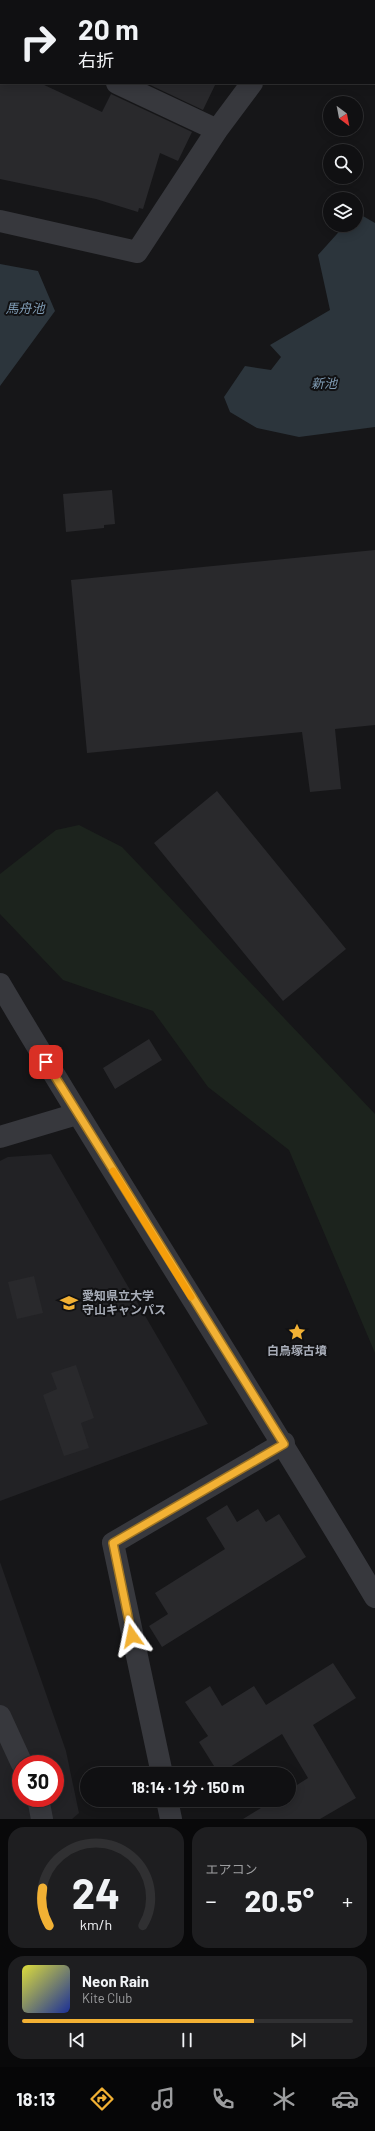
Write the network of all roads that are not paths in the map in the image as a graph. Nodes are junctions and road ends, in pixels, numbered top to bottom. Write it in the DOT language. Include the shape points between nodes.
graph roads {
  1 [pos="118,84"];
  2 [pos="251,84"];
  3 [pos="217,130"];
  4 [pos="0,221"];
  5 [pos="0,984"];
  6 [pos="76,1114"];
  7 [pos="0,1136"];
  8 [pos="284,1444"];
  9 [pos="375,1597"];
  10 [pos="0,1716"];
  11 [pos="18,1755"];
  12 [pos="161,1767"];
  13 [pos="40,1807"];
  14 [pos="168,1807"];
  15 [pos="42,1819"];
  16 [pos="171,1819"];
  1 -- 3 [label="street"];
  2 -- 3 [label="street"];
  3 -- 4 [label="street" via="137,252"];
  5 -- 6 [label="street"];
  6 -- 7 [label="street"];
  6 -- 8 [label="street"];
  8 -- 9 [label="street"];
  8 -- 12 [label="street" via="113,1543"];
  10 -- 11 [label="street"];
  13 -- 15 [label="street"];
  14 -- 16 [label="street"];
}
